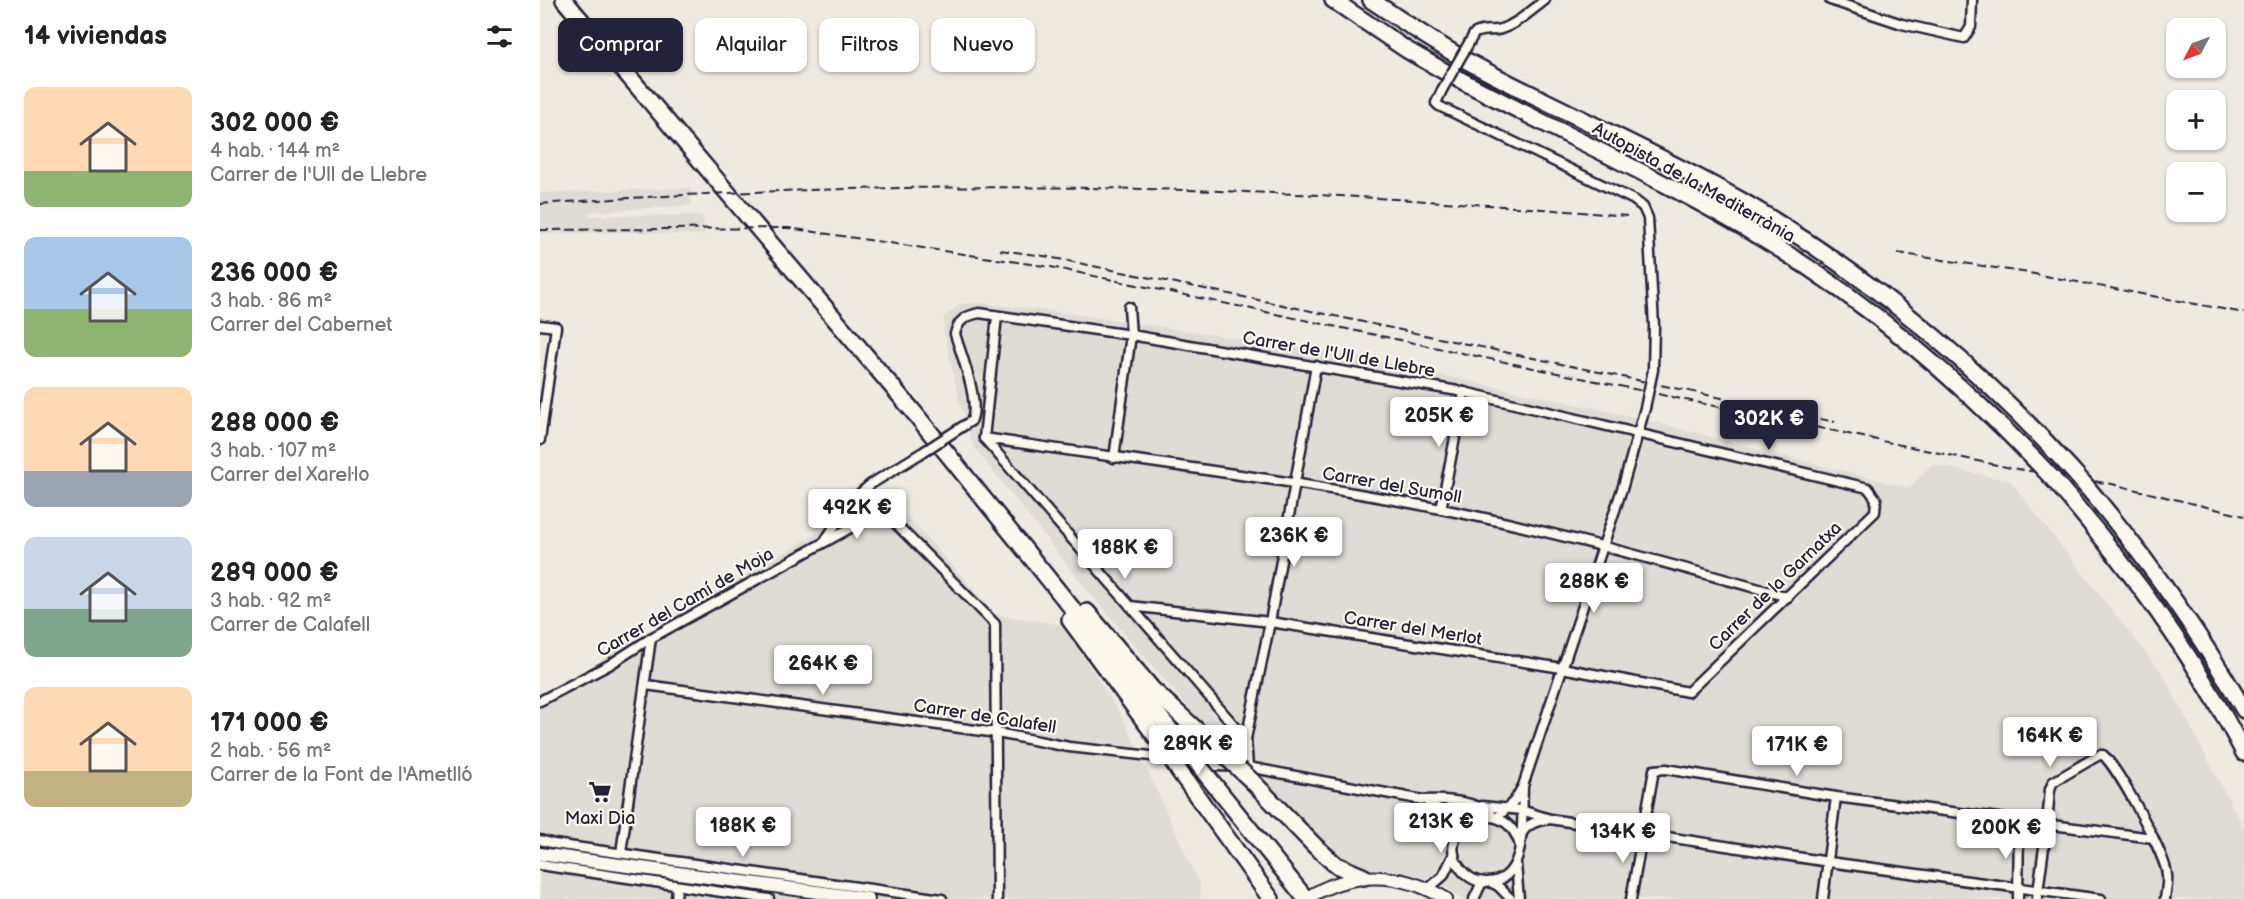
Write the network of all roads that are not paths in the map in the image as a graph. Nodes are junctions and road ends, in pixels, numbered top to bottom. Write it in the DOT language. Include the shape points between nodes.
graph roads {
  1 [pos="564,0"];
  2 [pos="1333,0"];
  3 [pos="1371,0"];
  4 [pos="1545,0"];
  5 [pos="1830,0"];
  6 [pos="1972,0"];
  7 [pos="1129,307"];
  8 [pos="997,316"];
  9 [pos="540,325"];
  10 [pos="1131,335"];
  11 [pos="540,366"];
  12 [pos="1316,366"];
  13 [pos="551,368"];
  14 [pos="1464,392"];
  15 [pos="1639,433"];
  16 [pos="540,438"];
  17 [pos="984,438"];
  18 [pos="1114,458"];
  19 [pos="2086,479"];
  20 [pos="1296,484"];
  21 [pos="1876,499"];
  22 [pos="1441,509"];
  23 [pos="824,543"];
  24 [pos="1602,544"];
  25 [pos="1052,586"];
  26 [pos="1788,597"];
  27 [pos="1130,606"];
  28 [pos="1270,622"];
  29 [pos="651,638"];
  30 [pos="1562,668"];
  31 [pos="646,685"];
  32 [pos="1688,692"];
  33 [pos="2244,692"];
  34 [pos="540,701"];
  35 [pos="2244,710"];
  36 [pos="997,733"];
  37 [pos="1246,739"];
  38 [pos="2244,753"];
  39 [pos="1249,774"];
  40 [pos="1523,786"];
  41 [pos="1836,797"];
  42 [pos="1423,800"];
  43 [pos="1479,806"];
  44 [pos="1508,809"];
  45 [pos="1521,810"];
  46 [pos="1495,818"];
  47 [pos="1550,819"];
  48 [pos="2019,822"];
  49 [pos="2048,825"];
  50 [pos="1642,833"];
  51 [pos="1458,834"];
  52 [pos="2153,838"];
  53 [pos="540,840"];
  54 [pos="1520,842"];
  55 [pos="540,852"];
  56 [pos="621,853"];
  57 [pos="1454,854"];
  58 [pos="1829,862"];
  59 [pos="1516,864"];
  60 [pos="540,865"];
  61 [pos="1364,877"];
  62 [pos="1486,882"];
  63 [pos="677,887"];
  64 [pos="2019,888"];
  65 [pos="1428,889"];
  66 [pos="2038,895"];
  67 [pos="676,899"];
  68 [pos="769,899"];
  69 [pos="868,899"];
  70 [pos="942,899"];
  71 [pos="997,899"];
  72 [pos="1271,899"];
  73 [pos="1306,899"];
  74 [pos="1446,899"];
  75 [pos="1474,899"];
  76 [pos="1511,899"];
  77 [pos="1519,899"];
  78 [pos="1631,899"];
  79 [pos="1823,899"];
  80 [pos="2018,899"];
  81 [pos="2101,899"];
  82 [pos="2165,899"];
  1 -- 25 [label="highway" via="912,410"];
  2 -- 38 [label="highway, Autopista de la Mediterrània, bridge" via="1442,70 1687,195 1793,258 1916,348 2037,462 2115,553 2202,679"];
  3 -- 19 [label="highway, Autopista de la Mediterrània" via="1466,60 1692,174 1802,238 1900,308 1980,376"];
  4 -- 15 [label="street, bridge" via="1511,25 1474,34 1436,102 1642,207 1648,218 1654,326 1653,370"];
  5 -- 6 [label="street" via="1902,24 1964,38 1971,27"];
  7 -- 10 [label="street"];
  8 -- 10 [label="street, Carrer de l'Ull de Llebre"];
  8 -- 17 [label="street"];
  8 -- 23 [label="street, Carrer de l'Ull de Llebre, bridge" via="969,315 957,326 955,334 975,404 971,422 871,484 850,502"];
  9 -- 13 [label="street" via="556,327"];
  10 -- 12 [label="street, Carrer de l'Ull de Llebre"];
  10 -- 18 [label="street"];
  11 -- 13 [label="street"];
  12 -- 14 [label="street, Carrer de l'Ull de Llebre"];
  12 -- 20 [label="street"];
  13 -- 16 [label="street"];
  14 -- 15 [label="street, Carrer de l'Ull de Llebre"];
  14 -- 22 [label="street"];
  15 -- 21 [label="street, Carrer de l'Ull de Llebre" via="1868,488"];
  15 -- 24 [label="street"];
  17 -- 18 [label="street, Carrer del Sumoll"];
  17 -- 27 [label="street"];
  18 -- 20 [label="street, Carrer del Sumoll"];
  19 -- 33 [label="highway" via="2127,521 2187,603"];
  19 -- 35 [label="highway, Autopista de la Mediterrània" via="2196,630"];
  20 -- 22 [label="street, Carrer del Sumoll"];
  20 -- 28 [label="street"];
  21 -- 26 [label="street, Carrer de la Garnatxa" via="1875,512"];
  22 -- 24 [label="street, Carrer del Sumoll"];
  23 -- 29 [label="street, Carrer del Camí de Moja"];
  23 -- 36 [label="street, Carrer del Camí de Moja" via="878,514 890,517 995,624"];
  24 -- 26 [label="street, Carrer del Sumoll"];
  24 -- 30 [label="street"];
  25 -- 39 [label="highway, bridge" via="1083,607 1152,689"];
  25 -- 72 [label="highway, bridge" via="1074,628"];
  25 -- 73 [label="highway, bridge"];
  26 -- 32 [label="street, Carrer de la Garnatxa"];
  27 -- 28 [label="street, Carrer del Merlot"];
  27 -- 37 [label="street"];
  28 -- 30 [label="street, Carrer del Merlot"];
  28 -- 37 [label="street"];
  29 -- 31 [label="street"];
  29 -- 34 [label="street, Carrer del Camí de Moja"];
  30 -- 32 [label="street, Carrer del Merlot"];
  30 -- 40 [label="street"];
  31 -- 36 [label="street, Carrer de Calafell"];
  31 -- 56 [label="street"];
  36 -- 39 [label="street, Carrer de Calafell"];
  36 -- 71 [label="street"];
  37 -- 39 [label="street"];
  39 -- 42 [label="street, Carrer de Calafell"];
  39 -- 61 [label="highway" via="1329,859"];
  40 -- 44 [label="street"];
  40 -- 45 [label="street"];
  41 -- 48 [label="street"];
  41 -- 50 [label="street" via="1654,770"];
  41 -- 58 [label="street"];
  42 -- 43 [label="street, Carrer de Calafell"];
  42 -- 51 [label="street" via="1441,809"];
  43 -- 44 [label="street, Carrer de Calafell"];
  43 -- 46 [label="street"];
  44 -- 45 [label="street, Carrer de Calafell"];
  44 -- 46 [label="street"];
  45 -- 47 [label="street, Carrer de Calafell"];
  45 -- 54 [label="street"];
  46 -- 51 [label="street" via="1473,819"];
  46 -- 54 [label="street" via="1512,828"];
  47 -- 50 [label="street, Carrer de Calafell"];
  47 -- 54 [label="street" via="1527,826"];
  48 -- 49 [label="street"];
  48 -- 64 [label="street"];
  49 -- 52 [label="street"];
  49 -- 52 [label="street" via="2053,782 2094,756 2103,755"];
  49 -- 66 [label="street"];
  50 -- 58 [label="street, Carrer de Calafell"];
  50 -- 78 [label="street"];
  51 -- 57 [label="street"];
  52 -- 82 [label="street" via="2167,874"];
  53 -- 56 [label="street"];
  54 -- 59 [label="street"];
  55 -- 69 [label="street"];
  56 -- 70 [label="street"];
  57 -- 62 [label="street" via="1464,873"];
  57 -- 65 [label="street" via="1443,876"];
  58 -- 64 [label="street, Carrer de Calafell"];
  58 -- 79 [label="street"];
  59 -- 62 [label="street" via="1506,877"];
  59 -- 77 [label="street"];
  60 -- 63 [label="street"];
  61 -- 65 [label="street" via="1390,878"];
  61 -- 73 [label="street" via="1335,884"];
  62 -- 75 [label="street"];
  62 -- 76 [label="street" via="1498,886"];
  63 -- 67 [label="street"];
  63 -- 68 [label="street"];
  64 -- 66 [label="street, Carrer de Calafell"];
  64 -- 80 [label="street"];
  65 -- 74 [label="street"];
  66 -- 81 [label="street, Carrer de Calafell"];
}
